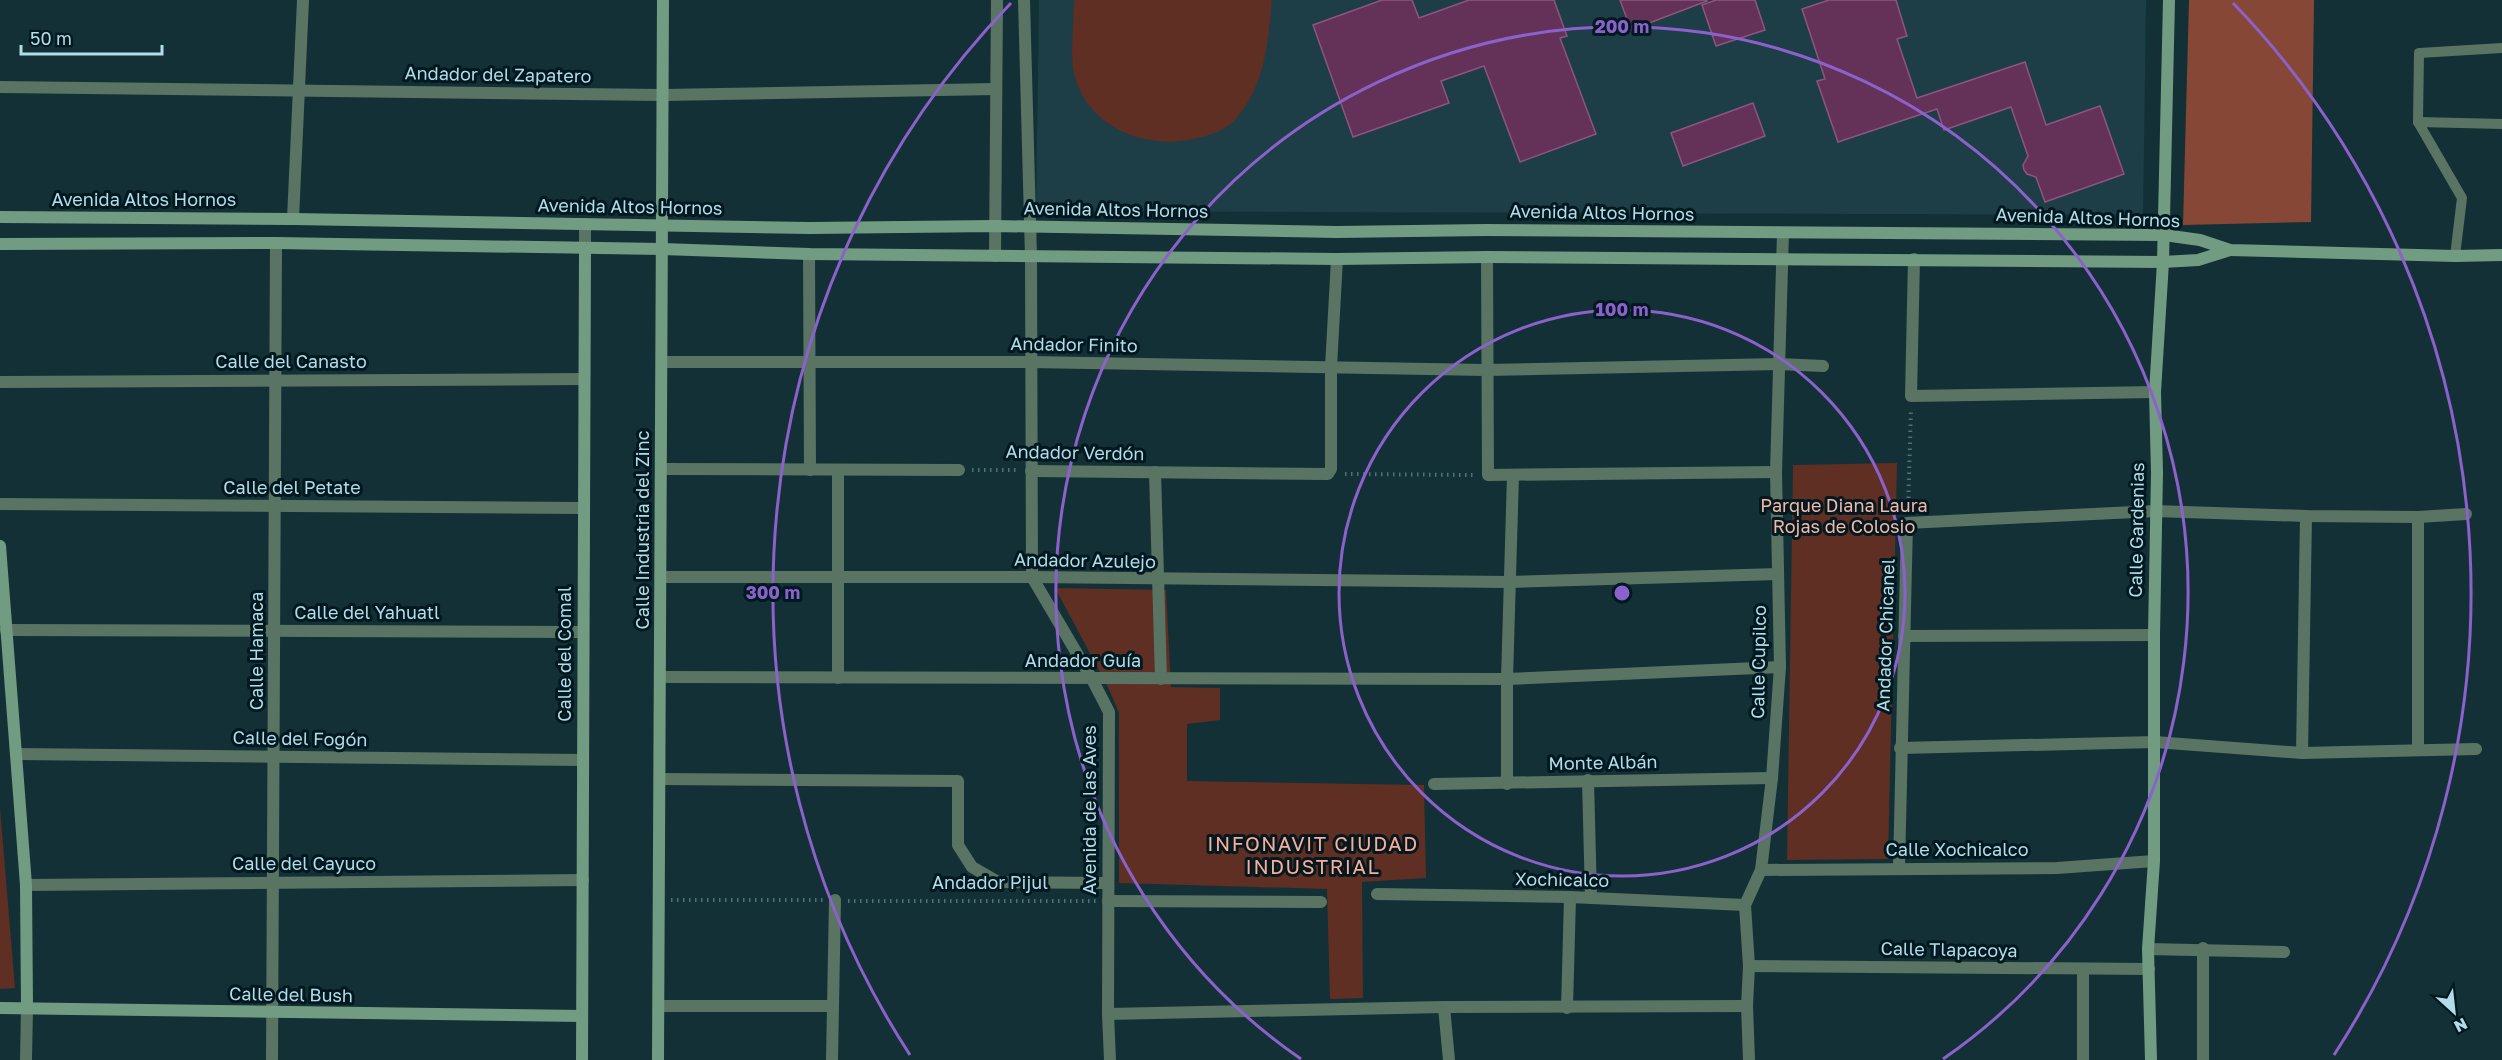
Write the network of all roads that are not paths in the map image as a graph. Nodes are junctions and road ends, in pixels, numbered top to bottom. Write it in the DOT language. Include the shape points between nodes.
graph roads {
  1 [pos="303,0"];
  2 [pos="663,0"];
  3 [pos="997,0"];
  4 [pos="1024,0"];
  5 [pos="2169,0"];
  6 [pos="2502,48"];
  7 [pos="0,87"];
  8 [pos="996,89"];
  9 [pos="297,90"];
  10 [pos="663,95"];
  11 [pos="2418,122"];
  12 [pos="2502,124"];
  13 [pos="0,217"];
  14 [pos="293,219"];
  15 [pos="585,224"];
  16 [pos="663,226"];
  17 [pos="995,226"];
  18 [pos="1028,226"];
  19 [pos="1783,233"];
  20 [pos="2164,235"];
  21 [pos="276,243"];
  22 [pos="0,244"];
  23 [pos="585,249"];
  24 [pos="662,249"];
  25 [pos="2230,250"];
  26 [pos="809,254"];
  27 [pos="2502,255"];
  28 [pos="995,256"];
  29 [pos="1031,256"];
  30 [pos="2455,256"];
  31 [pos="1487,257"];
  32 [pos="1337,259"];
  33 [pos="1914,259"];
  34 [pos="1783,260"];
  35 [pos="2163,262"];
  36 [pos="662,362"];
  37 [pos="1031,362"];
  38 [pos="810,363"];
  39 [pos="1779,364"];
  40 [pos="1823,366"];
  41 [pos="1331,367"];
  42 [pos="1486,370"];
  43 [pos="583,379"];
  44 [pos="276,380"];
  45 [pos="0,382"];
  46 [pos="2155,392"];
  47 [pos="661,469"];
  48 [pos="810,470"];
  49 [pos="838,470"];
  50 [pos="959,470"];
  51 [pos="1031,471"];
  52 [pos="1776,471"];
  53 [pos="1155,472"];
  54 [pos="1513,475"];
  55 [pos="0,504"];
  56 [pos="276,506"];
  57 [pos="583,508"];
  58 [pos="2155,512"];
  59 [pos="2466,514"];
  60 [pos="2306,516"];
  61 [pos="2418,517"];
  62 [pos="0,546"];
  63 [pos="1778,574"];
  64 [pos="661,576"];
  65 [pos="1032,577"];
  66 [pos="838,578"];
  67 [pos="1157,580"];
  68 [pos="1509,582"];
  69 [pos="6,630"];
  70 [pos="275,630"];
  71 [pos="583,632"];
  72 [pos="2154,635"];
  73 [pos="1904,636"];
  74 [pos="1780,667"];
  75 [pos="660,677"];
  76 [pos="838,678"];
  77 [pos="1092,679"];
  78 [pos="1161,679"];
  79 [pos="1507,679"];
  80 [pos="2155,742"];
  81 [pos="1900,748"];
  82 [pos="2476,749"];
  83 [pos="2418,750"];
  84 [pos="2302,753"];
  85 [pos="17,754"];
  86 [pos="274,757"];
  87 [pos="583,760"];
  88 [pos="1772,778"];
  89 [pos="660,779"];
  90 [pos="1588,780"];
  91 [pos="1434,784"];
  92 [pos="1507,784"];
  93 [pos="2154,861"];
  94 [pos="1899,868"];
  95 [pos="1761,870"];
  96 [pos="583,880"];
  97 [pos="273,883"];
  98 [pos="1108,883"];
  99 [pos="26,885"];
  100 [pos="1377,894"];
  101 [pos="1570,897"];
  102 [pos="1591,898"];
  103 [pos="835,900"];
  104 [pos="1108,901"];
  105 [pos="1321,902"];
  106 [pos="1745,905"];
  107 [pos="2203,948"];
  108 [pos="2148,949"];
  109 [pos="2284,952"];
  110 [pos="1749,966"];
  111 [pos="2149,969"];
  112 [pos="2083,970"];
  113 [pos="659,1006"];
  114 [pos="833,1006"];
  115 [pos="1747,1006"];
  116 [pos="27,1007"];
  117 [pos="1443,1007"];
  118 [pos="0,1008"];
  119 [pos="1567,1008"];
  120 [pos="272,1013"];
  121 [pos="1108,1014"];
  122 [pos="582,1016"];
  123 [pos="26,1060"];
  124 [pos="272,1060"];
  125 [pos="582,1060"];
  126 [pos="658,1060"];
  127 [pos="832,1060"];
  128 [pos="1110,1060"];
  129 [pos="1449,1060"];
  130 [pos="1749,1060"];
  131 [pos="2083,1060"];
  132 [pos="2151,1060"];
  133 [pos="2203,1060"];
  1 -- 9 [label="street"];
  2 -- 10 [label="street, Calle Industria del Zinc"];
  3 -- 8 [label="street"];
  4 -- 18 [label="street, Avenida de las Aves"];
  5 -- 20 [label="street, Calle Gardenias"];
  6 -- 11 [label="lane" via="2419,53"];
  7 -- 9 [label="street, Andador del Zapatero"];
  8 -- 10 [label="street, Andador del Zapatero"];
  8 -- 17 [label="street"];
  9 -- 10 [label="street, Andador del Zapatero"];
  9 -- 14 [label="street"];
  10 -- 16 [label="street, Calle Industria del Zinc"];
  11 -- 12 [label="lane"];
  11 -- 30 [label="lane" via="2462,198"];
  13 -- 14 [label="street, Avenida Altos Hornos"];
  14 -- 15 [label="street, Avenida Altos Hornos"];
  15 -- 16 [label="street, Avenida Altos Hornos"];
  15 -- 23 [label="street"];
  16 -- 17 [label="street, Avenida Altos Hornos"];
  16 -- 24 [label="street, Calle Industria del Zinc"];
  17 -- 18 [label="street, Avenida Altos Hornos"];
  17 -- 28 [label="street"];
  18 -- 19 [label="street, Avenida Altos Hornos" via="1337,232"];
  18 -- 29 [label="street, Avenida de las Aves"];
  19 -- 20 [label="street, Avenida Altos Hornos"];
  19 -- 34 [label="street, Calle Cupilco"];
  20 -- 25 [label="street, Avenida Altos Hornos" via="2200,240"];
  20 -- 35 [label="street, Calle Gardenias"];
  21 -- 22 [label="street, Avenida Altos Hornos"];
  21 -- 23 [label="street, Avenida Altos Hornos"];
  21 -- 44 [label="street, Calle Hamaca"];
  23 -- 24 [label="street, Avenida Altos Hornos"];
  23 -- 43 [label="street, Calle del Comal"];
  24 -- 26 [label="street, Avenida Altos Hornos"];
  24 -- 36 [label="street, Calle Industria del Zinc"];
  25 -- 30 [label="street, Avenida Altos Hornos"];
  25 -- 35 [label="street, Avenida Altos Hornos" via="2198,260"];
  26 -- 28 [label="street, Avenida Altos Hornos"];
  26 -- 38 [label="street"];
  27 -- 30 [label="street, Avenida Altos Hornos"];
  28 -- 29 [label="street, Avenida Altos Hornos"];
  29 -- 32 [label="street, Avenida Altos Hornos"];
  29 -- 37 [label="street, Avenida de las Aves"];
  31 -- 32 [label="street, Avenida Altos Hornos"];
  31 -- 34 [label="street, Avenida Altos Hornos"];
  31 -- 42 [label="street"];
  32 -- 41 [label="street"];
  33 -- 34 [label="street, Avenida Altos Hornos"];
  33 -- 35 [label="street, Avenida Altos Hornos"];
  33 -- 46 [label="street" via="1911,396"];
  34 -- 39 [label="street, Calle Cupilco"];
  35 -- 46 [label="street, Calle Gardenias"];
  36 -- 38 [label="street, Andador Finito"];
  36 -- 47 [label="street, Calle Industria del Zinc"];
  37 -- 38 [label="street, Andador Finito"];
  37 -- 41 [label="street, Andador Finito"];
  37 -- 51 [label="street, Avenida de las Aves"];
  38 -- 48 [label="street"];
  39 -- 40 [label="street, Andador Finito"];
  39 -- 42 [label="street, Andador Finito"];
  39 -- 52 [label="street, Calle Cupilco"];
  41 -- 42 [label="street, Andador Finito"];
  41 -- 53 [label="street, Andador Verdón" via="1328,474"];
  42 -- 54 [label="street" via="1488,475"];
  43 -- 44 [label="street, Calle del Canasto"];
  43 -- 57 [label="street, Calle del Comal"];
  44 -- 45 [label="street, Calle del Canasto"];
  44 -- 56 [label="street, Calle Hamaca"];
  46 -- 58 [label="street, Calle Gardenias"];
  47 -- 48 [label="street"];
  47 -- 64 [label="street, Calle Industria del Zinc"];
  48 -- 49 [label="street"];
  49 -- 50 [label="street"];
  49 -- 66 [label="street"];
  51 -- 53 [label="street, Andador Verdón"];
  51 -- 65 [label="street, Avenida de las Aves"];
  52 -- 54 [label="street"];
  52 -- 63 [label="street, Calle Cupilco"];
  53 -- 67 [label="street"];
  54 -- 68 [label="street"];
  55 -- 56 [label="street, Calle del Petate"];
  56 -- 57 [label="street, Calle del Petate"];
  56 -- 70 [label="street, Calle Hamaca"];
  57 -- 71 [label="street, Calle del Comal"];
  58 -- 60 [label="street"];
  58 -- 72 [label="street, Calle Gardenias"];
  58 -- 73 [label="street, Andador Chicanel" via="1907,523"];
  59 -- 61 [label="street"];
  60 -- 61 [label="street"];
  60 -- 84 [label="street"];
  61 -- 83 [label="street"];
  62 -- 69 [label="street"];
  63 -- 68 [label="street, Andador Azulejo"];
  63 -- 74 [label="street, Calle Cupilco"];
  64 -- 66 [label="street, Andador Azulejo"];
  64 -- 75 [label="street, Calle Industria del Zinc"];
  65 -- 66 [label="street, Andador Azulejo"];
  65 -- 67 [label="street, Andador Azulejo"];
  65 -- 77 [label="street, Avenida de las Aves"];
  66 -- 76 [label="street"];
  67 -- 68 [label="street, Andador Azulejo"];
  67 -- 78 [label="street"];
  68 -- 79 [label="street"];
  69 -- 70 [label="street, Calle del Yahuatl"];
  69 -- 85 [label="street"];
  70 -- 71 [label="street, Calle del Yahuatl"];
  70 -- 86 [label="street, Calle Hamaca"];
  71 -- 87 [label="street, Calle del Comal"];
  72 -- 73 [label="street"];
  72 -- 80 [label="street, Calle Gardenias"];
  73 -- 81 [label="street, Andador Chicanel"];
  74 -- 79 [label="street, Andador Guía"];
  74 -- 88 [label="street, Calle Cupilco"];
  75 -- 76 [label="street, Andador Guía"];
  75 -- 89 [label="street, Calle Industria del Zinc"];
  76 -- 77 [label="street, Andador Guía"];
  77 -- 78 [label="street, Andador Guía"];
  77 -- 98 [label="street, Avenida de las Aves" via="1109,712"];
  78 -- 79 [label="street, Andador Guía"];
  79 -- 92 [label="street"];
  80 -- 81 [label="street"];
  80 -- 84 [label="street"];
  80 -- 93 [label="street, Calle Gardenias"];
  81 -- 94 [label="street, Andador Chicanel"];
  82 -- 83 [label="street"];
  83 -- 84 [label="street"];
  85 -- 86 [label="street, Calle del Fogón"];
  85 -- 99 [label="street"];
  86 -- 87 [label="street, Calle del Fogón"];
  86 -- 97 [label="street, Calle Hamaca"];
  87 -- 96 [label="street, Calle del Comal"];
  88 -- 90 [label="street, Monte Albán"];
  88 -- 95 [label="street, Calle Cupilco"];
  89 -- 98 [label="street" via="958,781 958,845 972,867 998,882"];
  89 -- 113 [label="street, Calle Industria del Zinc"];
  90 -- 92 [label="street, Monte Albán"];
  90 -- 102 [label="street"];
  91 -- 92 [label="street, Monte Albán"];
  93 -- 94 [label="street, Calle Xochicalco" via="2057,868"];
  93 -- 108 [label="street, Calle Gardenias"];
  94 -- 95 [label="street, Calle Xochicalco"];
  95 -- 106 [label="street, Calle Cupilco"];
  96 -- 97 [label="street, Calle del Cayuco"];
  96 -- 122 [label="street, Calle del Comal"];
  97 -- 99 [label="street, Calle del Cayuco"];
  97 -- 120 [label="street, Calle Hamaca"];
  98 -- 104 [label="street, Avenida de las Aves"];
  99 -- 116 [label="street"];
  100 -- 101 [label="street, Xochicalco"];
  101 -- 102 [label="street, Xochicalco"];
  101 -- 119 [label="street"];
  102 -- 106 [label="street, Xochicalco"];
  103 -- 114 [label="street"];
  104 -- 105 [label="street"];
  104 -- 121 [label="street, Avenida de las Aves"];
  106 -- 110 [label="street, Calle Cupilco"];
  107 -- 108 [label="street"];
  107 -- 109 [label="street"];
  107 -- 133 [label="street"];
  108 -- 111 [label="street, Calle Gardenias"];
  110 -- 112 [label="street, Calle Tlapacoya"];
  110 -- 115 [label="street, Calle Cupilco"];
  111 -- 112 [label="street, Calle Tlapacoya"];
  111 -- 132 [label="street, Calle Gardenias"];
  112 -- 131 [label="street"];
  113 -- 114 [label="street"];
  113 -- 126 [label="street, Calle Industria del Zinc"];
  114 -- 127 [label="street"];
  115 -- 119 [label="street"];
  115 -- 130 [label="street, Calle Cupilco"];
  116 -- 118 [label="street, Calle del Bush"];
  116 -- 120 [label="street, Calle del Bush"];
  116 -- 123 [label="street"];
  117 -- 119 [label="street"];
  117 -- 121 [label="street"];
  117 -- 129 [label="street"];
  120 -- 122 [label="street, Calle del Bush"];
  120 -- 124 [label="street, Calle Hamaca"];
  121 -- 128 [label="street, Avenida de las Aves"];
  122 -- 125 [label="street, Calle del Comal"];
}
